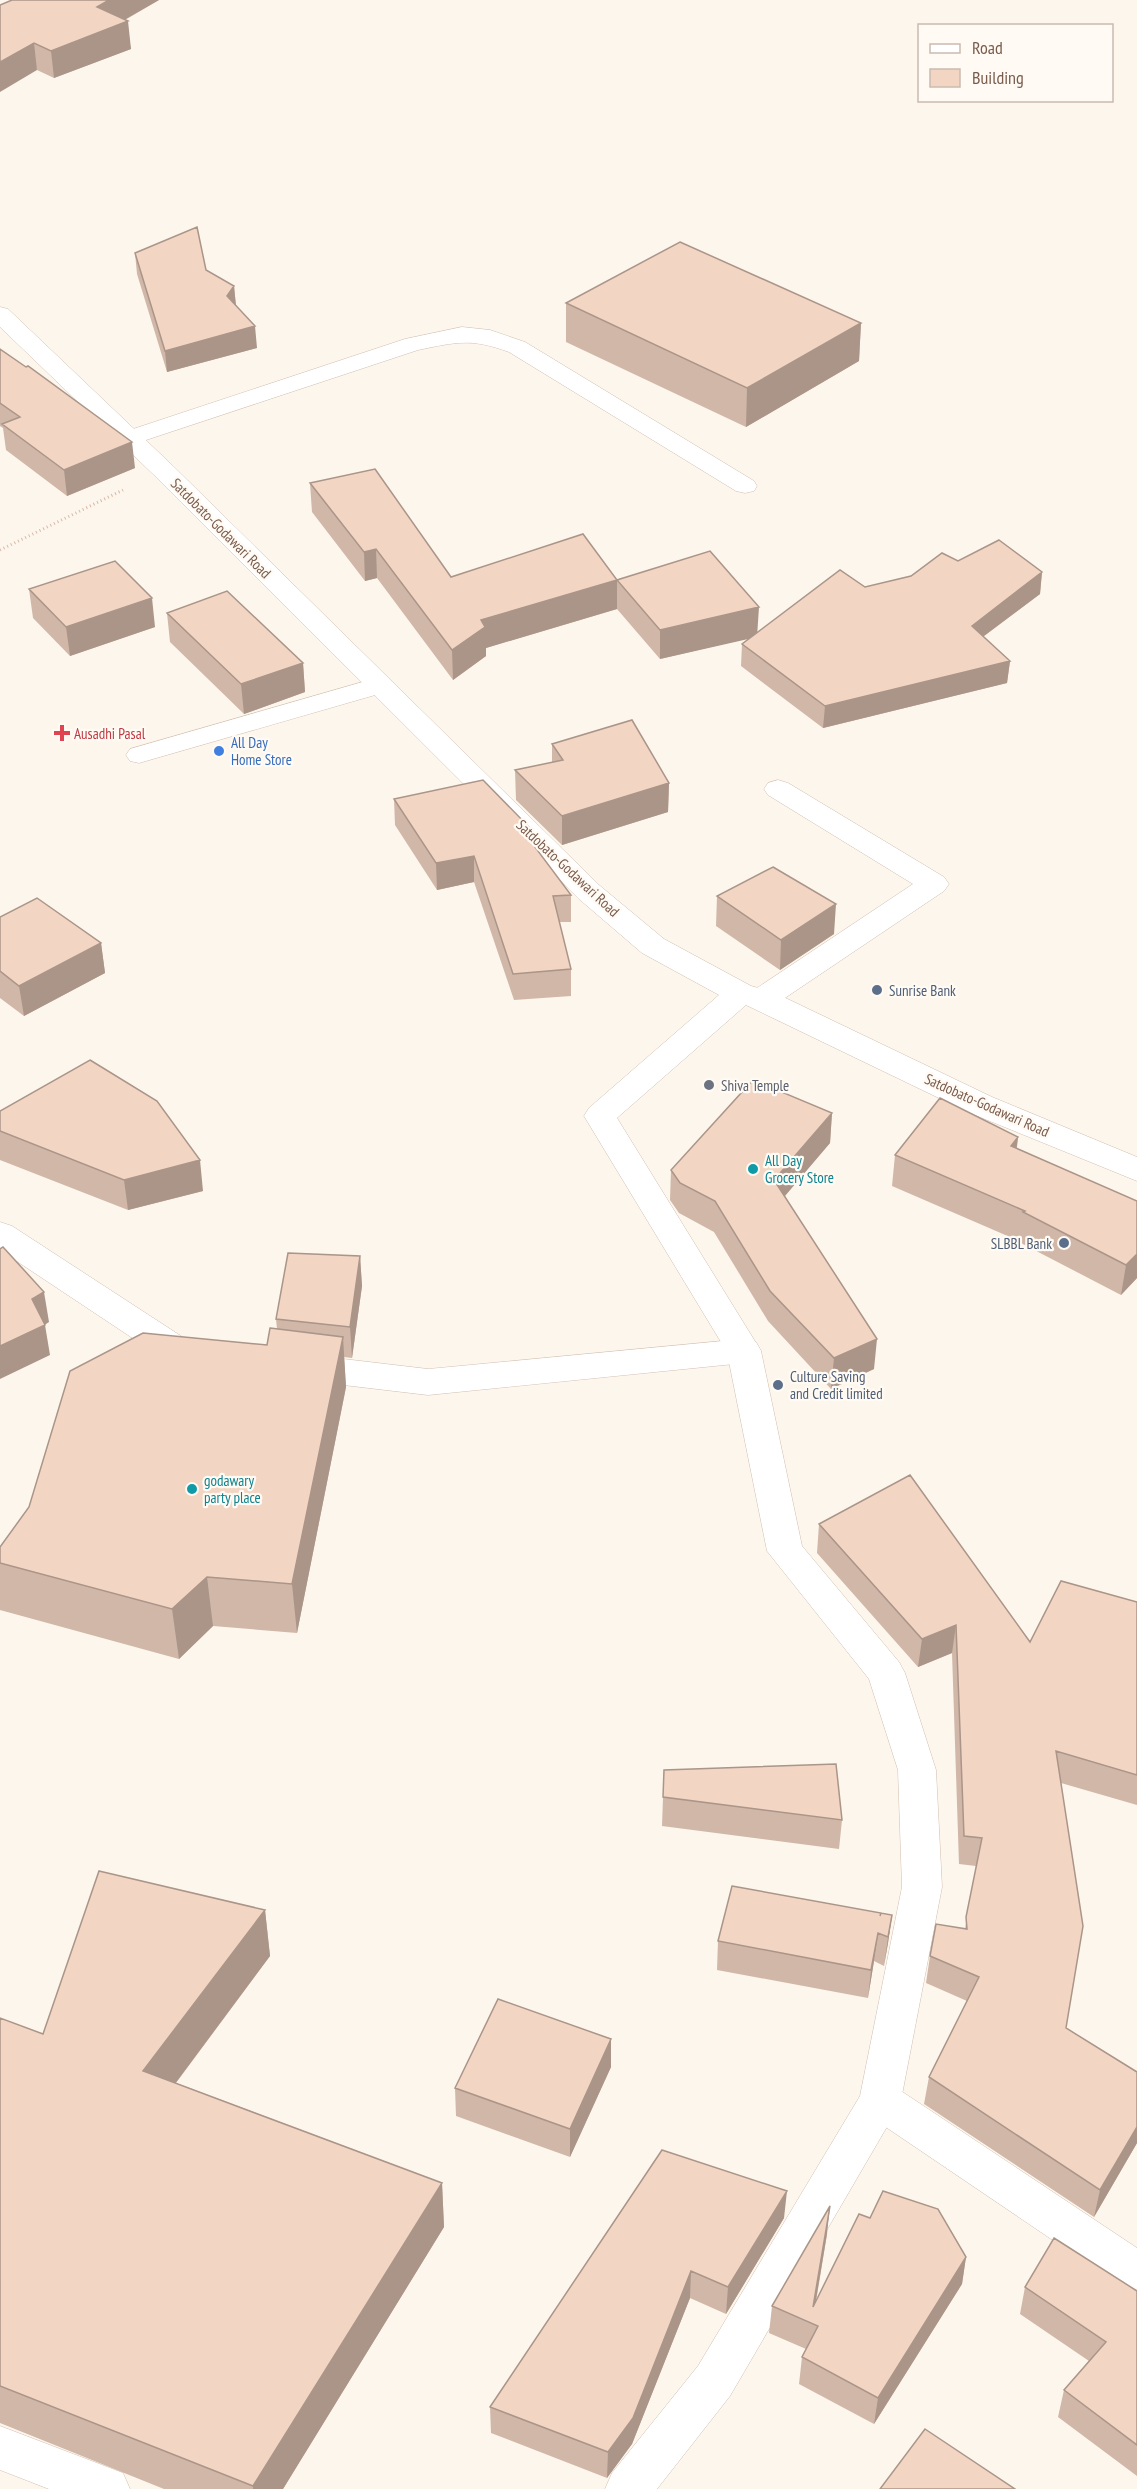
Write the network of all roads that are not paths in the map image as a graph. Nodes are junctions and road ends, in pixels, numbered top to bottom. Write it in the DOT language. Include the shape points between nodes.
graph roads {
  1 [pos="0,314"];
  2 [pos="129,438"];
  3 [pos="745,486"];
  4 [pos="380,685"];
  5 [pos="139,756"];
  6 [pos="778,789"];
  7 [pos="751,996"];
  8 [pos="1137,1170"];
  9 [pos="0,1234"];
  10 [pos="744,1351"];
  11 [pos="215,1356"];
  12 [pos="274,1364"];
  13 [pos="880,2100"];
  14 [pos="1137,2273"];
  15 [pos="0,2448"];
  16 [pos="106,2489"];
  17 [pos="628,2489"];
  1 -- 2 [label="street, Satdobato-Godawari Road"];
  2 -- 3 [label="lane" via="413,344 462,334 518,347"];
  2 -- 4 [label="street, Satdobato-Godawari Road"];
  4 -- 5 [label="lane"];
  4 -- 7 [label="street, Satdobato-Godawari Road" via="589,892 653,946"];
  6 -- 7 [label="street" via="934,884"];
  7 -- 8 [label="street, Satdobato-Godawari Road" via="981,1105"];
  7 -- 10 [label="street" via="600,1116"];
  9 -- 11 [label="street" via="179,1352"];
  10 -- 12 [label="street" via="428,1382"];
  10 -- 13 [label="street" via="785,1551 886,1673 917,1770 922,1887"];
  13 -- 14 [label="street"];
  13 -- 17 [label="street" via="714,2381"];
  15 -- 16 [label="street"];
}
